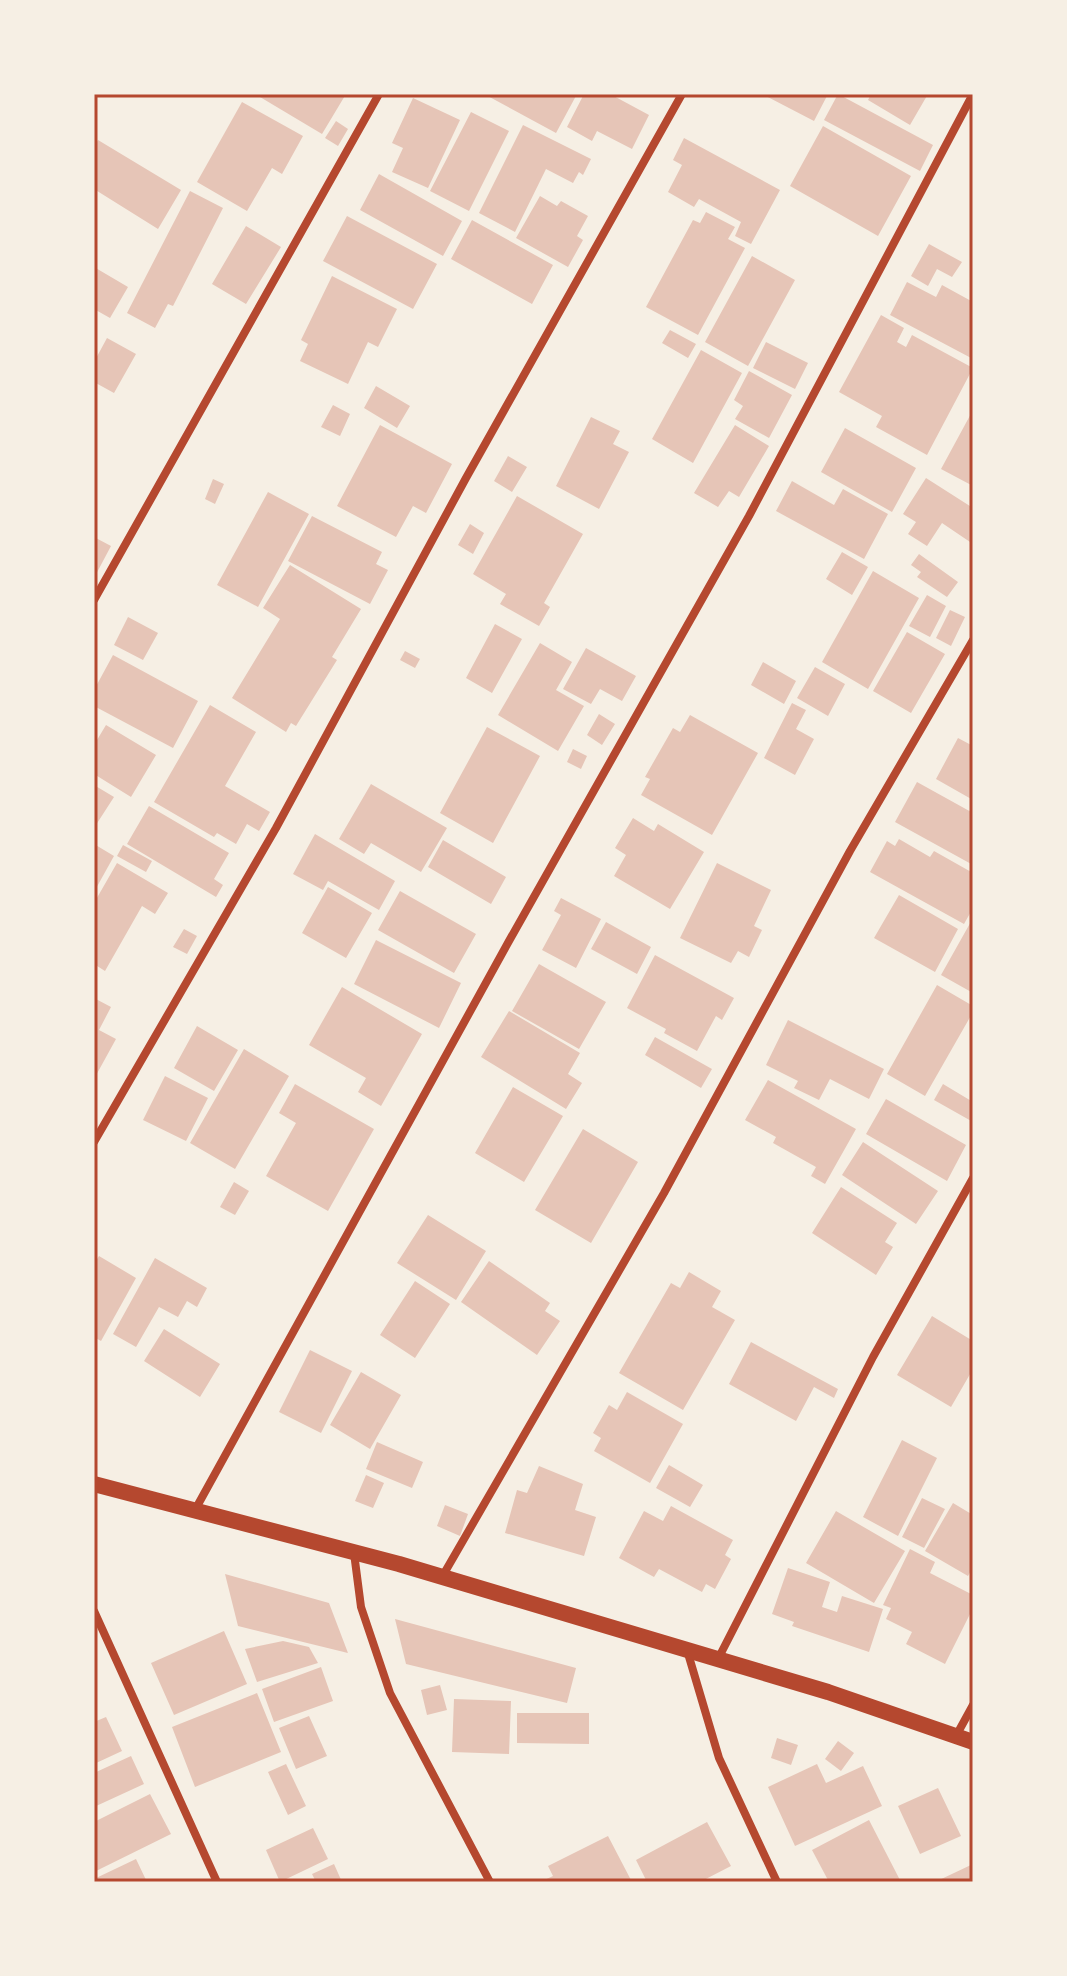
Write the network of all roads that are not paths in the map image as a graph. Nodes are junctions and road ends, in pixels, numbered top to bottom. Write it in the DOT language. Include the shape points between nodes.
graph roads {
  1 [pos="379,94"];
  2 [pos="682,94"];
  3 [pos="973,94"];
  4 [pos="94,600"];
  5 [pos="973,640"];
  6 [pos="94,1142"];
  7 [pos="973,1178"];
  8 [pos="94,1484"];
  9 [pos="195,1510"];
  10 [pos="354,1551"];
  11 [pos="442,1577"];
  12 [pos="94,1611"];
  13 [pos="687,1650"];
  14 [pos="718,1659"];
  15 [pos="973,1705"];
  16 [pos="955,1736"];
  17 [pos="973,1742"];
  18 [pos="217,1882"];
  19 [pos="490,1882"];
  20 [pos="777,1882"];
  1 -- 4 [label="street"];
  2 -- 6 [label="street" via="276,828"];
  3 -- 9 [label="street" via="749,516"];
  5 -- 11 [label="street"];
  7 -- 14 [label="street" via="873,1357"];
  8 -- 9 [label="main road"];
  9 -- 10 [label="main road"];
  10 -- 11 [label="main road"];
  10 -- 19 [label="street" via="361,1607 390,1693"];
  11 -- 13 [label="main road"];
  12 -- 18 [label="street"];
  13 -- 14 [label="main road"];
  13 -- 20 [label="street" via="719,1758"];
  14 -- 16 [label="main road"];
  15 -- 16 [label="street"];
  16 -- 17 [label="main road"];
}
